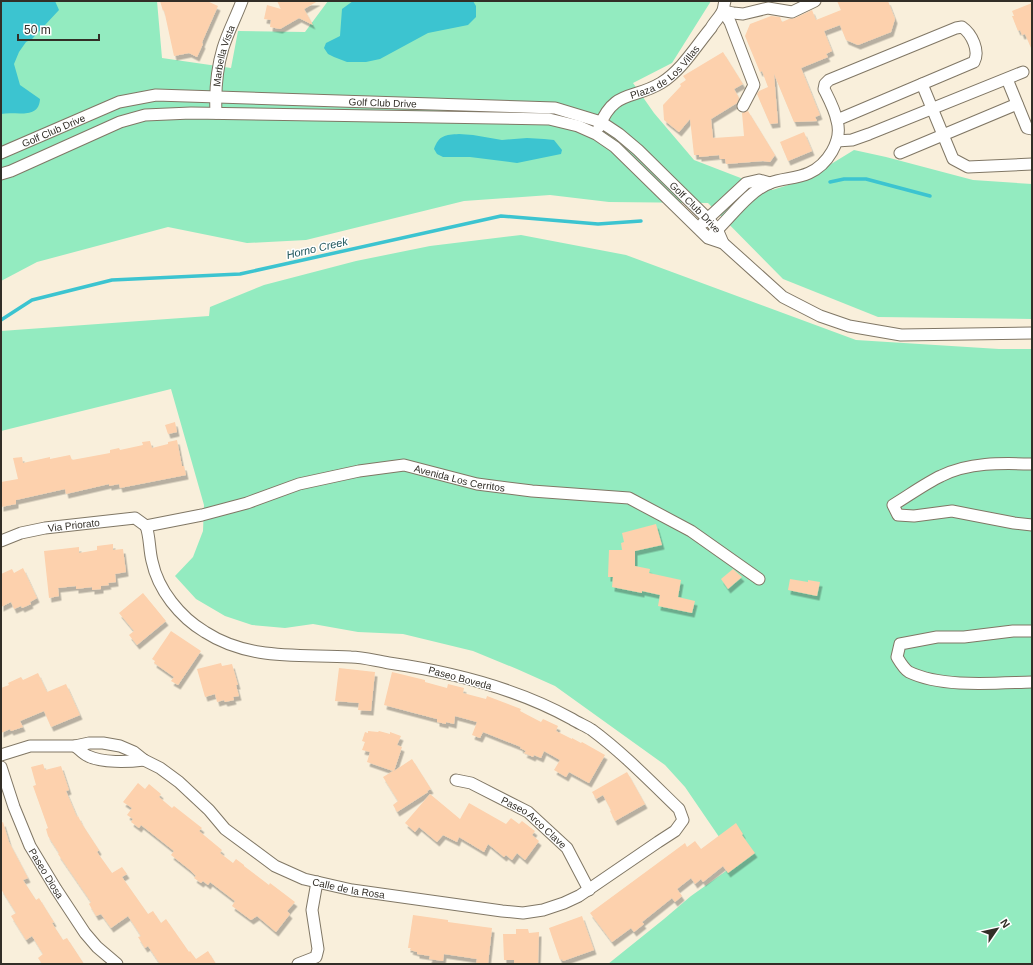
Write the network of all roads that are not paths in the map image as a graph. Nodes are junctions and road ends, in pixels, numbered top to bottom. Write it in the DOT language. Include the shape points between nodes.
graph roads {
  1 [pos="242,1"];
  2 [pos="815,1"];
  3 [pos="724,6"];
  4 [pos="1023,72"];
  5 [pos="1007,79"];
  6 [pos="922,84"];
  7 [pos="215,97"];
  8 [pos="1017,104"];
  9 [pos="744,106"];
  10 [pos="932,109"];
  11 [pos="216,113"];
  12 [pos="837,120"];
  13 [pos="601,122"];
  14 [pos="1032,128"];
  15 [pos="596,134"];
  16 [pos="943,134"];
  17 [pos="837,141"];
  18 [pos="900,153"];
  19 [pos="1,154"];
  20 [pos="1032,164"];
  21 [pos="1,174"];
  22 [pos="770,183"];
  23 [pos="708,218"];
  24 [pos="697,227"];
  25 [pos="718,230"];
  26 [pos="708,238"];
  27 [pos="723,243"];
  28 [pos="1032,332"];
  29 [pos="1032,464"];
  30 [pos="1032,525"];
  31 [pos="146,526"];
  32 [pos="1,541"];
  33 [pos="759,579"];
  34 [pos="1032,631"];
  35 [pos="1032,682"];
  36 [pos="75,746"];
  37 [pos="1,755"];
  38 [pos="144,760"];
  39 [pos="1,767"];
  40 [pos="456,780"];
  41 [pos="317,882"];
  42 [pos="589,890"];
  43 [pos="117,964"];
  44 [pos="298,964"];
  1 -- 7 [label="street, Marbella Vista" via="223,49"];
  2 -- 3 [label="street" via="792,12 768,8 734,14"];
  3 -- 9 [label="street" via="754,85"];
  3 -- 13 [label="street, Plaza de Los Villas" via="696,47 671,76 656,86 618,100"];
  4 -- 5 [label="street"];
  5 -- 8 [label="street"];
  5 -- 10 [label="street"];
  6 -- 10 [label="street"];
  6 -- 12 [label="street"];
  6 -- 12 [label="street" via="974,62 977,51 967,31 956,28 829,80 824,89"];
  7 -- 11 [label="street, Marbella Vista"];
  7 -- 13 [label="street, Golf Club Drive" via="555,108"];
  7 -- 19 [label="street, Golf Club Drive" via="156,95 119,102"];
  8 -- 14 [label="street" via="1027,128"];
  8 -- 16 [label="street"];
  10 -- 16 [label="street"];
  10 -- 17 [label="street" via="852,140"];
  11 -- 15 [label="street, Golf Club Drive" via="549,119 578,126"];
  11 -- 21 [label="street, Golf Club Drive" via="145,115 120,122"];
  12 -- 17 [label="street"];
  13 -- 15 [label="street, Plaza de Los Villas"];
  13 -- 23 [label="street, Golf Club Drive" via="638,150"];
  15 -- 24 [label="street, Golf Club Drive" via="615,147"];
  16 -- 18 [label="street"];
  16 -- 20 [label="street" via="953,159 968,167"];
  17 -- 22 [label="street" via="827,159 818,168 792,179"];
  22 -- 23 [label="street" via="759,180 746,183"];
  22 -- 25 [label="street" via="756,191"];
  23 -- 24 [label="street"];
  23 -- 25 [label="street, Golf Club Drive"];
  24 -- 26 [label="street, Golf Club Drive"];
  25 -- 26 [label="street"];
  25 -- 27 [label="street, Golf Club Drive"];
  26 -- 27 [label="street, Golf Club Drive"];
  27 -- 28 [label="street, Golf Club Drive" via="784,297 820,316 849,326 901,334"];
  29 -- 30 [label="street" via="994,463 964,468 940,476 893,505 898,515 914,516 952,511"];
  31 -- 32 [label="street, Via Priorato" via="135,518 44,528"];
  31 -- 33 [label="street, Avenida Los Cerritos" via="240,505 299,484 404,464 477,484 629,498 690,531"];
  31 -- 42 [label="street, Paseo Boveda" via="152,562 160,583 173,604 205,633 223,642 268,654 351,657 463,677 520,695 555,710 591,730 620,753 679,809 683,820 675,831"];
  34 -- 35 [label="street" via="937,637 900,644 897,658 908,671 962,684"];
  36 -- 37 [label="street, Calle de la Rosa" via="30,746"];
  36 -- 38 [label="street" via="88,756 102,760"];
  36 -- 38 [label="street, Calle de la Rosa" via="103,743 120,746"];
  38 -- 41 [label="street, Calle de la Rosa" via="179,782 225,829 275,866"];
  39 -- 43 [label="street, Paseo Diosa" via="14,807 34,852 85,933"];
  40 -- 42 [label="street, Paseo Arco Clave" via="471,783 528,812 567,848"];
  41 -- 42 [label="street, Calle de la Rosa" via="352,890 523,912 543,910 564,903"];
  41 -- 44 [label="street" via="312,910 318,949 316,957"];
}
